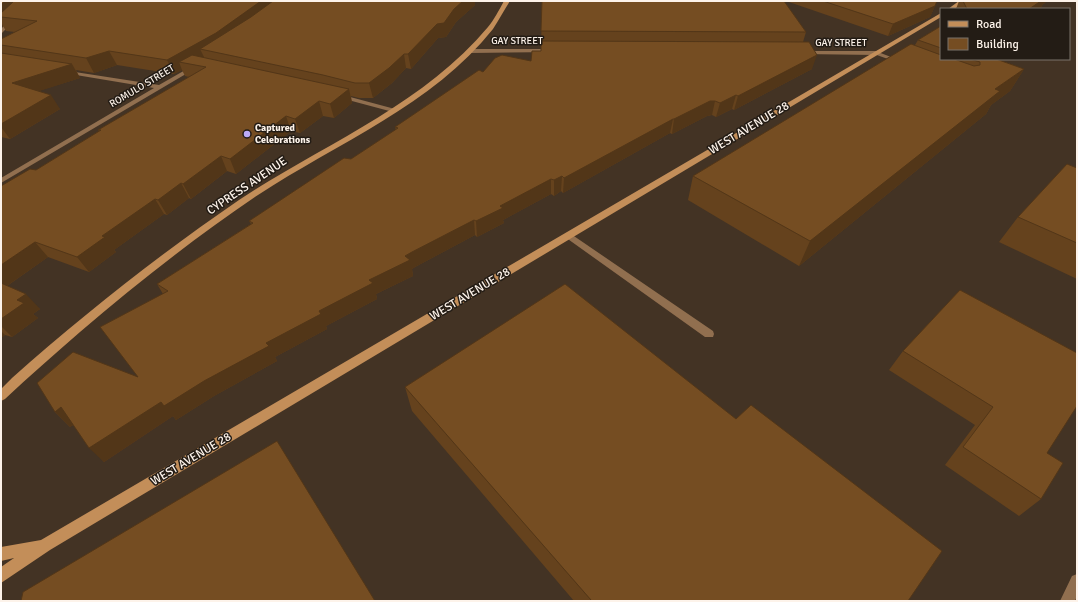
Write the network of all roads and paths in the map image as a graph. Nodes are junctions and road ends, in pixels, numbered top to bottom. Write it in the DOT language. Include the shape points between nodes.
graph roads {
  1 [pos="30,1"];
  2 [pos="507,1"];
  3 [pos="962,1"];
  4 [pos="952,8"];
  5 [pos="940,16"];
  6 [pos="1,32"];
  7 [pos="470,51"];
  8 [pos="557,51"];
  9 [pos="797,52"];
  10 [pos="876,53"];
  11 [pos="906,64"];
  12 [pos="205,66"];
  13 [pos="58,70"];
  14 [pos="160,87"];
  15 [pos="334,95"];
  16 [pos="393,110"];
  17 [pos="1,181"];
  18 [pos="568,235"];
  19 [pos="709,334"];
  20 [pos="1,396"];
  21 [pos="45,545"];
  22 [pos="1,554"];
  23 [pos="1,576"];
  24 [pos="1077,581"];
  25 [pos="1067,601"];
  1 -- 6 [label="street"];
  2 -- 7 [label="street, CYPRESS AVENUE"];
  3 -- 4 [label="street"];
  5 -- 10 [label="street, WEST AVENUE 28"];
  7 -- 8 [label="street, GAY STREET"];
  7 -- 16 [label="street, CYPRESS AVENUE"];
  9 -- 10 [label="street, GAY STREET"];
  10 -- 11 [label="street, GAY STREET"];
  10 -- 18 [label="street, WEST AVENUE 28"];
  12 -- 14 [label="street, ROMULO STREET" via="197,65"];
  13 -- 14 [label="street"];
  14 -- 17 [label="street, ROMULO STREET"];
  15 -- 16 [label="street"];
  16 -- 20 [label="street, CYPRESS AVENUE" via="302,164 172,252 96,313"];
  18 -- 19 [label="street"];
  18 -- 21 [label="street, WEST AVENUE 28"];
  21 -- 22 [label="street"];
  21 -- 23 [label="street, WEST AVENUE 28"];
  24 -- 25 [label="street"];
}
